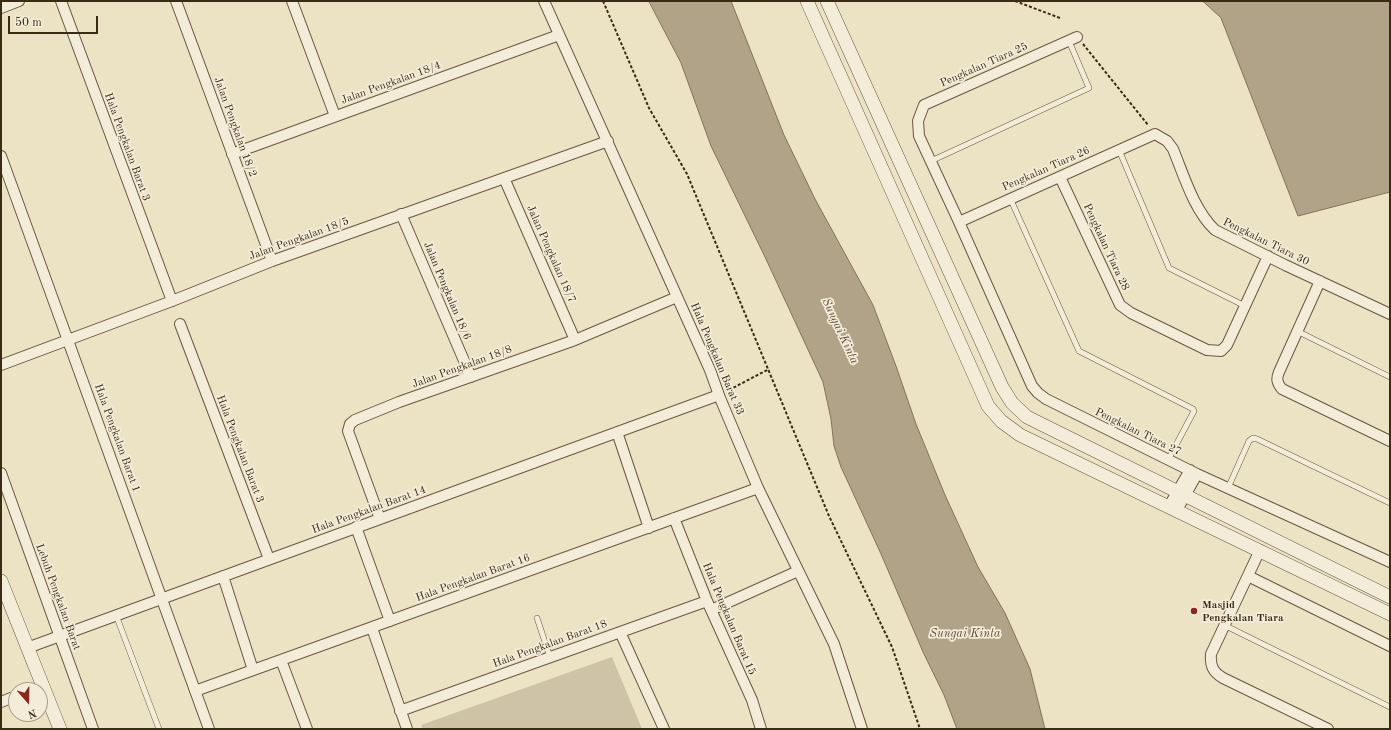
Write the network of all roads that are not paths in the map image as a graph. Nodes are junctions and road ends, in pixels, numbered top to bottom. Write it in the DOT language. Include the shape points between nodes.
graph roads {
  1 [pos="19,1"];
  2 [pos="61,1"];
  3 [pos="176,1"];
  4 [pos="292,1"];
  5 [pos="544,1"];
  6 [pos="807,1"];
  7 [pos="827,1"];
  8 [pos="1,8"];
  9 [pos="559,35"];
  10 [pos="1073,39"];
  11 [pos="335,116"];
  12 [pos="1155,134"];
  13 [pos="608,141"];
  14 [pos="1119,150"];
  15 [pos="232,154"];
  16 [pos="1,156"];
  17 [pos="931,161"];
  18 [pos="1060,177"];
  19 [pos="504,178"];
  20 [pos="1010,198"];
  21 [pos="401,214"];
  22 [pos="959,222"];
  23 [pos="1268,256"];
  24 [pos="272,261"];
  25 [pos="1320,281"];
  26 [pos="677,297"];
  27 [pos="172,301"];
  28 [pos="1245,306"];
  29 [pos="1390,314"];
  30 [pos="180,324"];
  31 [pos="1297,331"];
  32 [pos="68,340"];
  33 [pos="575,340"];
  34 [pos="1,365"];
  35 [pos="472,377"];
  36 [pos="1390,377"];
  37 [pos="719,395"];
  38 [pos="617,432"];
  39 [pos="1390,441"];
  40 [pos="1168,460"];
  41 [pos="1193,472"];
  42 [pos="1,473"];
  43 [pos="758,488"];
  44 [pos="1228,488"];
  45 [pos="1181,493"];
  46 [pos="1390,503"];
  47 [pos="1173,508"];
  48 [pos="674,518"];
  49 [pos="380,519"];
  50 [pos="356,527"];
  51 [pos="649,528"];
  52 [pos="1260,550"];
  53 [pos="269,559"];
  54 [pos="1390,562"];
  55 [pos="798,570"];
  56 [pos="223,576"];
  57 [pos="1248,576"];
  58 [pos="1,581"];
  59 [pos="1390,597"];
  60 [pos="162,599"];
  61 [pos="709,605"];
  62 [pos="1390,614"];
  63 [pos="116,615"];
  64 [pos="538,618"];
  65 [pos="390,621"];
  66 [pos="1224,625"];
  67 [pos="372,628"];
  68 [pos="620,632"];
  69 [pos="60,636"];
  70 [pos="1390,646"];
  71 [pos="27,648"];
  72 [pos="550,657"];
  73 [pos="281,660"];
  74 [pos="253,670"];
  75 [pos="37,682"];
  76 [pos="195,691"];
  77 [pos="48,706"];
  78 [pos="1390,707"];
  79 [pos="400,710"];
  80 [pos="60,729"];
  81 [pos="93,729"];
  82 [pos="159,729"];
  83 [pos="209,729"];
  84 [pos="307,729"];
  85 [pos="407,729"];
  86 [pos="664,729"];
  87 [pos="761,729"];
  88 [pos="862,729"];
  89 [pos="1328,729"];
  1 -- 8 [label="street"];
  2 -- 27 [label="street, Hala Pengkalan Barat 3"];
  3 -- 15 [label="street, Jalan Pengkalan 18/2"];
  4 -- 11 [label="street"];
  5 -- 9 [label="street, Hala Pengkalan Barat 33"];
  6 -- 47 [label="street" via="988,406 1001,421 1020,435"];
  7 -- 45 [label="street" via="1002,387 1012,403 1027,417"];
  9 -- 11 [label="street, Jalan Pengkalan 18/4"];
  9 -- 13 [label="street, Hala Pengkalan Barat 33"];
  10 -- 17 [label="street, Pengkalan Tiara 25" via="924,106 918,121 918,130"];
  10 -- 17 [label="lane" via="1089,88"];
  11 -- 15 [label="street, Jalan Pengkalan 18/4"];
  12 -- 14 [label="street, Pengkalan Tiara 26"];
  12 -- 23 [label="street, Pengkalan Tiara 30" via="1167,141 1173,149 1207,222 1215,230"];
  13 -- 19 [label="street, Jalan Pengkalan 18/5"];
  13 -- 26 [label="street, Hala Pengkalan Barat 33"];
  14 -- 18 [label="street, Pengkalan Tiara 26"];
  14 -- 28 [label="lane" via="1169,268"];
  15 -- 24 [label="street, Jalan Pengkalan 18/2"];
  16 -- 32 [label="street, Hala Pengkalan Barat 1"];
  17 -- 22 [label="street"];
  18 -- 20 [label="street, Pengkalan Tiara 26"];
  18 -- 28 [label="street, Pengkalan Tiara 28" via="1120,305 1131,313 1207,350 1221,351 1227,345"];
  19 -- 21 [label="street, Jalan Pengkalan 18/5"];
  19 -- 33 [label="street, Jalan Pengkalan 18/7"];
  20 -- 22 [label="street, Pengkalan Tiara 26"];
  20 -- 40 [label="lane" via="1079,351 1193,409"];
  21 -- 24 [label="street, Jalan Pengkalan 18/5"];
  21 -- 35 [label="street, Jalan Pengkalan 18/6"];
  22 -- 40 [label="street, Pengkalan Tiara 27" via="1032,386 1038,393"];
  23 -- 25 [label="street, Pengkalan Tiara 30"];
  23 -- 28 [label="street"];
  24 -- 27 [label="street, Jalan Pengkalan 18/5"];
  25 -- 29 [label="street, Pengkalan Tiara 30"];
  25 -- 31 [label="street"];
  26 -- 33 [label="street, Jalan Pengkalan 18/8"];
  26 -- 37 [label="street, Hala Pengkalan Barat 33"];
  27 -- 32 [label="street, Jalan Pengkalan 18/5"];
  30 -- 53 [label="street, Hala Pengkalan Barat 3"];
  31 -- 36 [label="lane"];
  31 -- 39 [label="street" via="1276,378 1278,385"];
  32 -- 34 [label="street, Jalan Pengkalan 18/5"];
  32 -- 60 [label="street, Hala Pengkalan Barat 1"];
  33 -- 35 [label="street, Jalan Pengkalan 18/8"];
  35 -- 49 [label="street, Jalan Pengkalan 18/8" via="399,402 350,424 348,431"];
  37 -- 38 [label="street, Hala Pengkalan Barat 14"];
  37 -- 43 [label="street, Hala Pengkalan Barat 33"];
  38 -- 49 [label="street, Hala Pengkalan Barat 14"];
  38 -- 51 [label="street"];
  40 -- 41 [label="street, Pengkalan Tiara 27"];
  41 -- 44 [label="street, Pengkalan Tiara 27"];
  41 -- 45 [label="street"];
  42 -- 69 [label="street, Lebuh Pengkalan Barat"];
  43 -- 48 [label="street, Hala Pengkalan Barat 16"];
  43 -- 55 [label="street, Hala Pengkalan Barat 33"];
  44 -- 46 [label="lane" via="1249,441 1253,438"];
  44 -- 54 [label="street, Pengkalan Tiara 27"];
  45 -- 47 [label="street"];
  45 -- 59 [label="street"];
  47 -- 52 [label="street"];
  48 -- 51 [label="street, Hala Pengkalan Barat 16"];
  48 -- 61 [label="street, Hala Pengkalan Barat 15"];
  49 -- 50 [label="street, Hala Pengkalan Barat 14"];
  50 -- 53 [label="street, Hala Pengkalan Barat 14"];
  50 -- 65 [label="street"];
  51 -- 65 [label="street, Hala Pengkalan Barat 16"];
  52 -- 57 [label="street"];
  52 -- 62 [label="street"];
  53 -- 56 [label="street, Hala Pengkalan Barat 14"];
  55 -- 61 [label="street, Hala Pengkalan Barat 18"];
  55 -- 88 [label="street, Hala Pengkalan Barat 33" via="834,644"];
  56 -- 60 [label="street, Hala Pengkalan Barat 14"];
  56 -- 74 [label="street"];
  57 -- 66 [label="street"];
  57 -- 70 [label="street"];
  58 -- 71 [label="street"];
  60 -- 63 [label="street, Hala Pengkalan Barat 14"];
  60 -- 76 [label="street, Hala Pengkalan Barat 1"];
  61 -- 68 [label="street, Hala Pengkalan Barat 18"];
  61 -- 87 [label="street, Hala Pengkalan Barat 15" via="752,700"];
  63 -- 69 [label="street, Hala Pengkalan Barat 14"];
  63 -- 82 [label="lane"];
  64 -- 72 [label="lane"];
  65 -- 67 [label="street, Hala Pengkalan Barat 16"];
  66 -- 78 [label="lane"];
  66 -- 89 [label="street" via="1211,654 1212,667 1216,674"];
  67 -- 73 [label="street, Hala Pengkalan Barat 16"];
  67 -- 79 [label="street"];
  68 -- 72 [label="street, Hala Pengkalan Barat 18"];
  68 -- 86 [label="street"];
  69 -- 71 [label="street, Hala Pengkalan Barat 14"];
  69 -- 81 [label="street, Lebuh Pengkalan Barat"];
  71 -- 75 [label="street"];
  72 -- 79 [label="street, Hala Pengkalan Barat 18"];
  73 -- 74 [label="street, Hala Pengkalan Barat 16"];
  73 -- 84 [label="street"];
  74 -- 76 [label="street, Hala Pengkalan Barat 16"];
  76 -- 83 [label="street, Hala Pengkalan Barat 1"];
  77 -- 80 [label="street"];
  79 -- 85 [label="street"];
}
